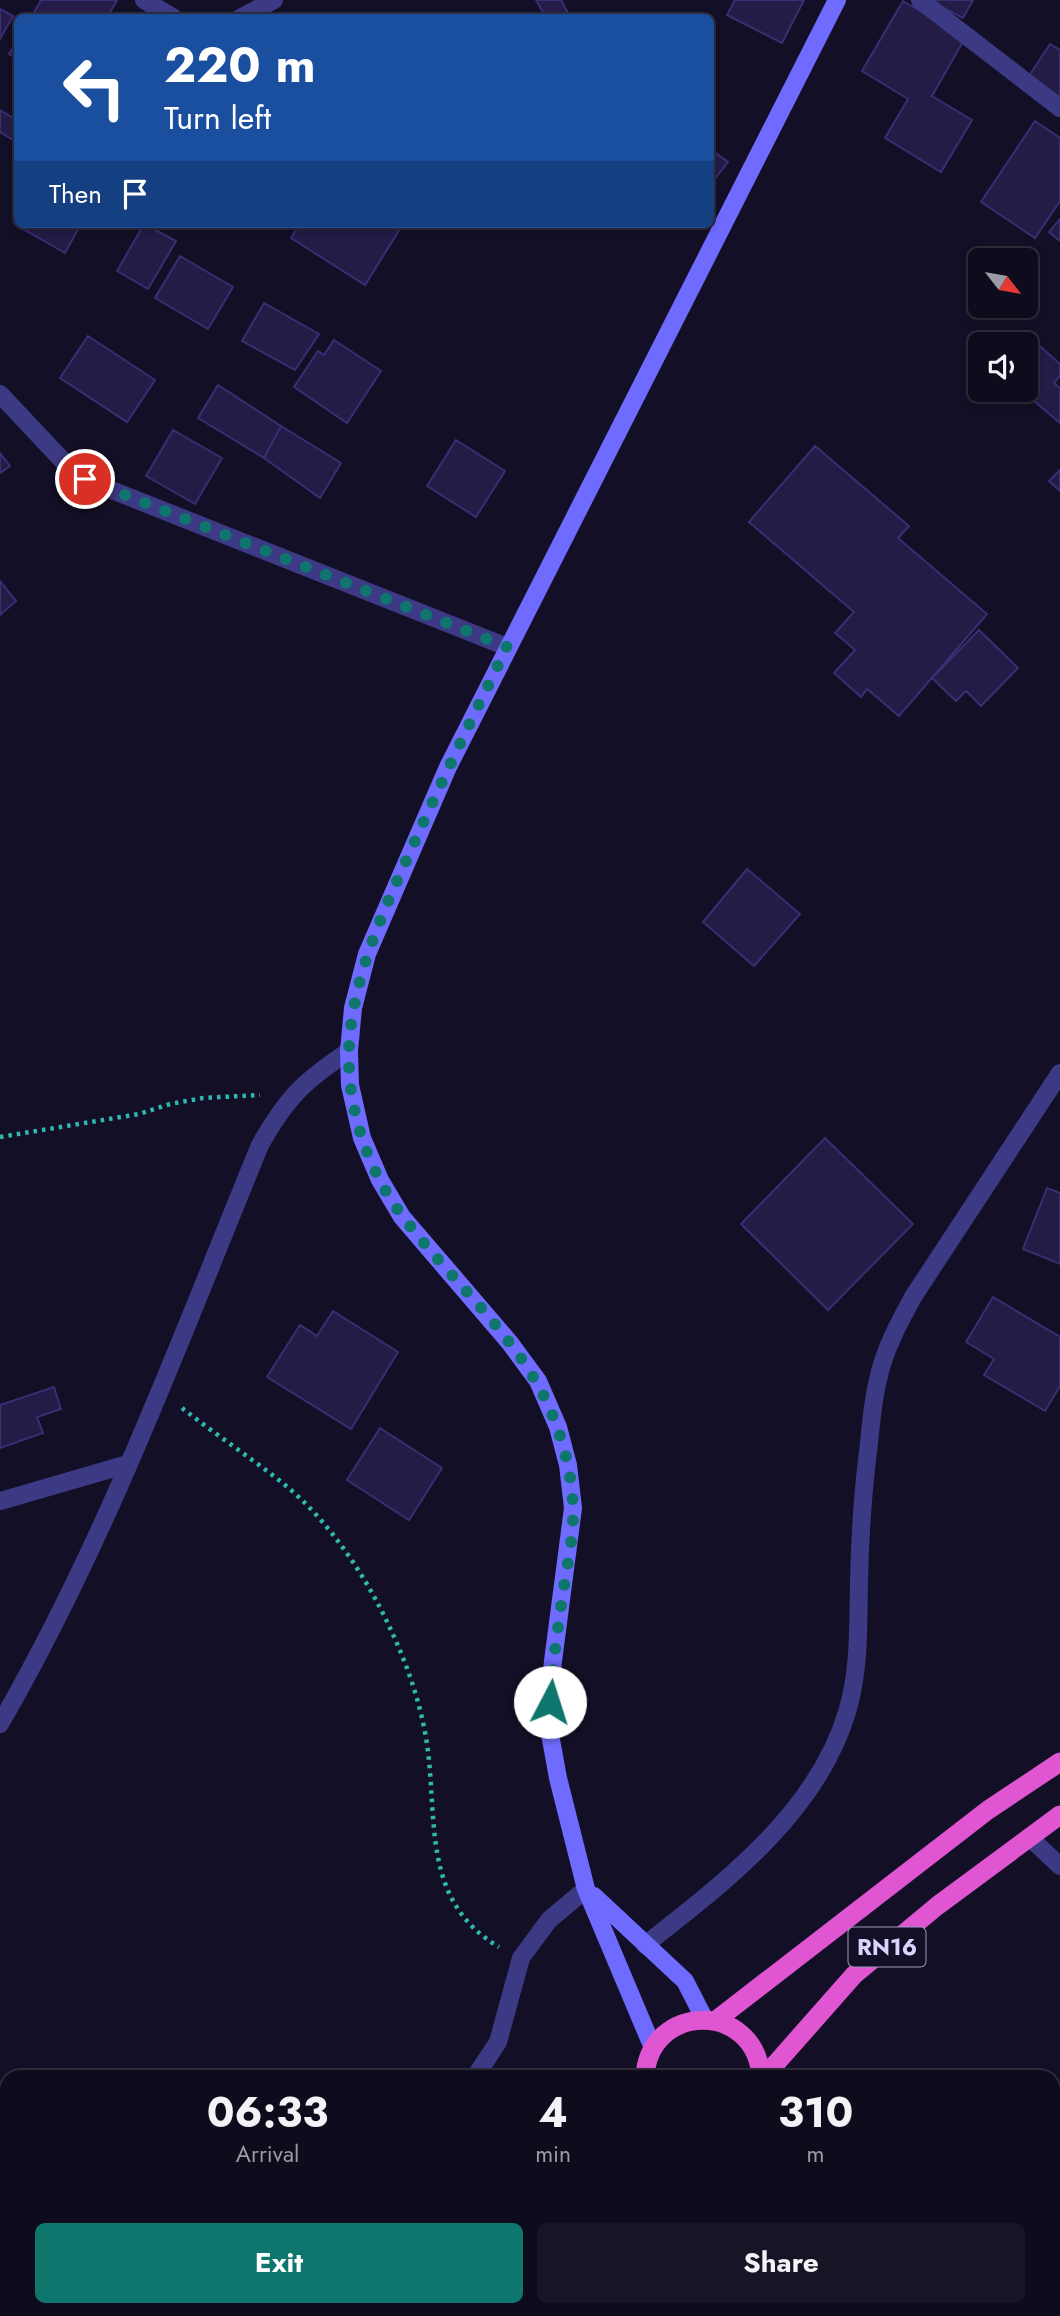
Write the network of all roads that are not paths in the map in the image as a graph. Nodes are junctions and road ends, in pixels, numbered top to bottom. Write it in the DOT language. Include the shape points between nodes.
graph roads {
  1 [pos="144,0"];
  2 [pos="274,0"];
  3 [pos="837,0"];
  4 [pos="920,0"];
  5 [pos="167,14"];
  6 [pos="248,14"];
  7 [pos="1060,108"];
  8 [pos="0,394"];
  9 [pos="507,647"];
  10 [pos="349,1051"];
  11 [pos="1060,1073"];
  12 [pos="128,1464"];
  13 [pos="0,1501"];
  14 [pos="0,1724"];
  15 [pos="1060,1762"];
  16 [pos="1060,1815"];
  17 [pos="1029,1837"];
  18 [pos="1060,1866"];
  19 [pos="586,1889"];
  20 [pos="645,1945"];
  21 [pos="710,2020"];
  22 [pos="653,2048"];
  23 [pos="480,2070"];
  24 [pos="646,2070"];
  25 [pos="760,2070"];
  26 [pos="768,2070"];
  1 -- 5 [label="street"];
  2 -- 6 [label="street"];
  3 -- 9 [label="main road"];
  4 -- 7 [label="street"];
  8 -- 9 [label="street" via="85,479"];
  9 -- 10 [label="main road" via="448,767 367,954 353,1008"];
  10 -- 12 [label="street" via="292,1095 260,1145"];
  10 -- 19 [label="main road" via="350,1085 362,1138 380,1180 402,1217 510,1342 538,1381 558,1427 573,1508 553,1661 550,1734"];
  11 -- 20 [label="street" via="893,1334 878,1379 860,1515 855,1678 835,1744 816,1780 776,1830"];
  12 -- 13 [label="street"];
  12 -- 14 [label="street" via="58,1619"];
  15 -- 21 [label="highway, RN16" via="988,1810"];
  16 -- 17 [label="highway, RN16"];
  17 -- 18 [label="street"];
  17 -- 26 [label="highway, RN16" via="854,1975"];
  19 -- 20 [label="main road"];
  19 -- 22 [label="main road"];
  19 -- 23 [label="street" via="548,1920 521,1958 498,2042"];
  20 -- 21 [label="main road" via="685,1981"];
  21 -- 22 [label="highway, RN16" via="675,2027"];
  21 -- 25 [label="highway, RN16" via="745,2038"];
  22 -- 24 [label="highway"];
}
